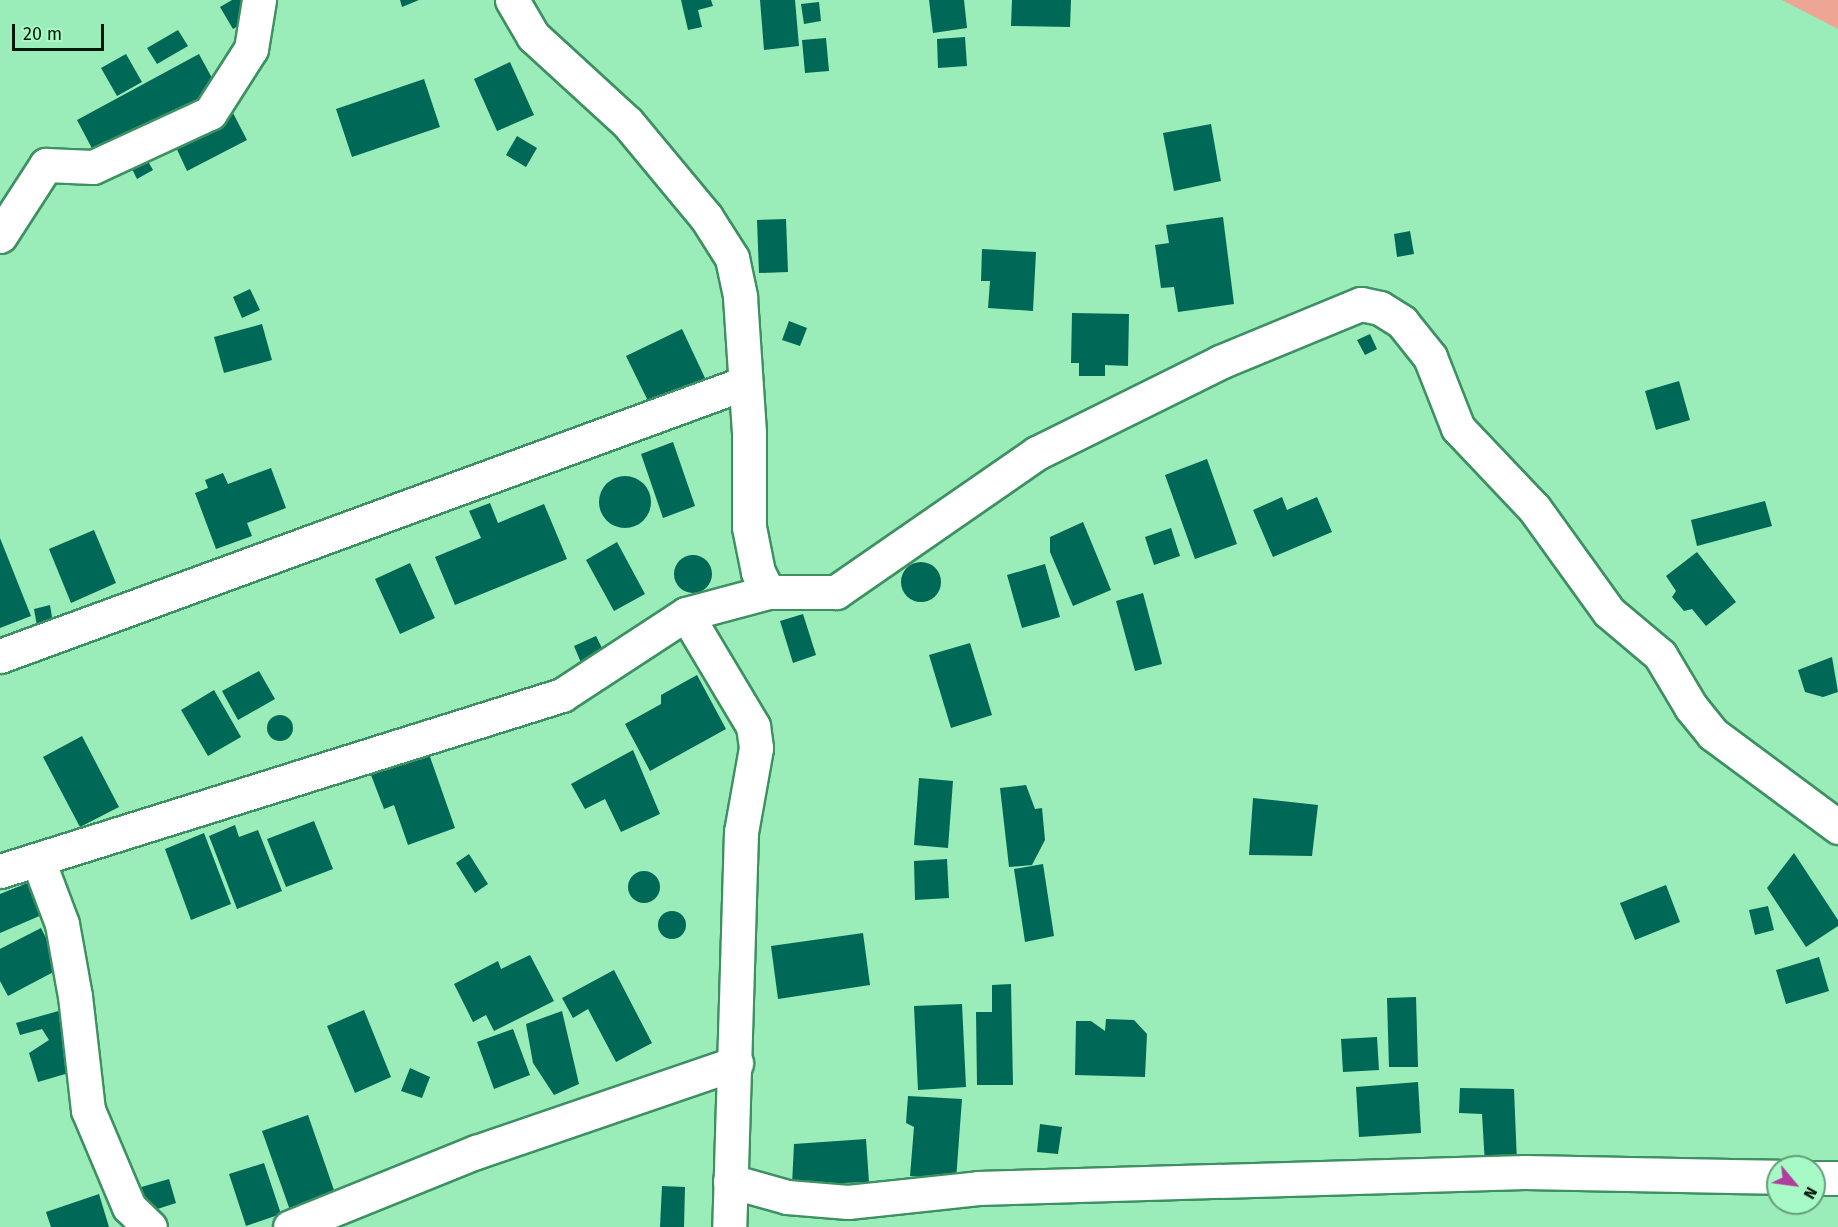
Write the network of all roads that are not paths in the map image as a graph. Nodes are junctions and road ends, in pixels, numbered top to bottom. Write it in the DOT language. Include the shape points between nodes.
graph roads {
  1 [pos="259,0"];
  2 [pos="512,0"];
  3 [pos="0,236"];
  4 [pos="745,383"];
  5 [pos="768,592"];
  6 [pos="686,614"];
  7 [pos="0,656"];
  8 [pos="1838,828"];
  9 [pos="38,860"];
  10 [pos="0,871"];
  11 [pos="736,1063"];
  12 [pos="1766,1177"];
  13 [pos="730,1181"];
  14 [pos="150,1227"];
  15 [pos="290,1227"];
  16 [pos="729,1227"];
  1 -- 3 [label="street" via="251,49 210,113 93,167 46,165"];
  2 -- 4 [label="street" via="533,36 627,123 706,217 726,250 740,297"];
  4 -- 5 [label="street" via="749,527 758,572"];
  4 -- 7 [label="street"];
  5 -- 6 [label="street"];
  5 -- 8 [label="street" via="836,592 1037,453 1230,357 1361,304 1380,308 1402,322 1430,357 1458,428 1534,508 1609,612 1660,654 1691,707 1713,734"];
  6 -- 9 [label="street" via="562,695"];
  6 -- 11 [label="street" via="753,726 756,748 741,832"];
  9 -- 10 [label="street"];
  9 -- 14 [label="street" via="62,924 88,1110 129,1207"];
  11 -- 13 [label="street"];
  11 -- 15 [label="street" via="476,1152"];
  12 -- 13 [label="street" via="1513,1172 978,1188 848,1202 787,1197"];
  13 -- 16 [label="street"];
}
